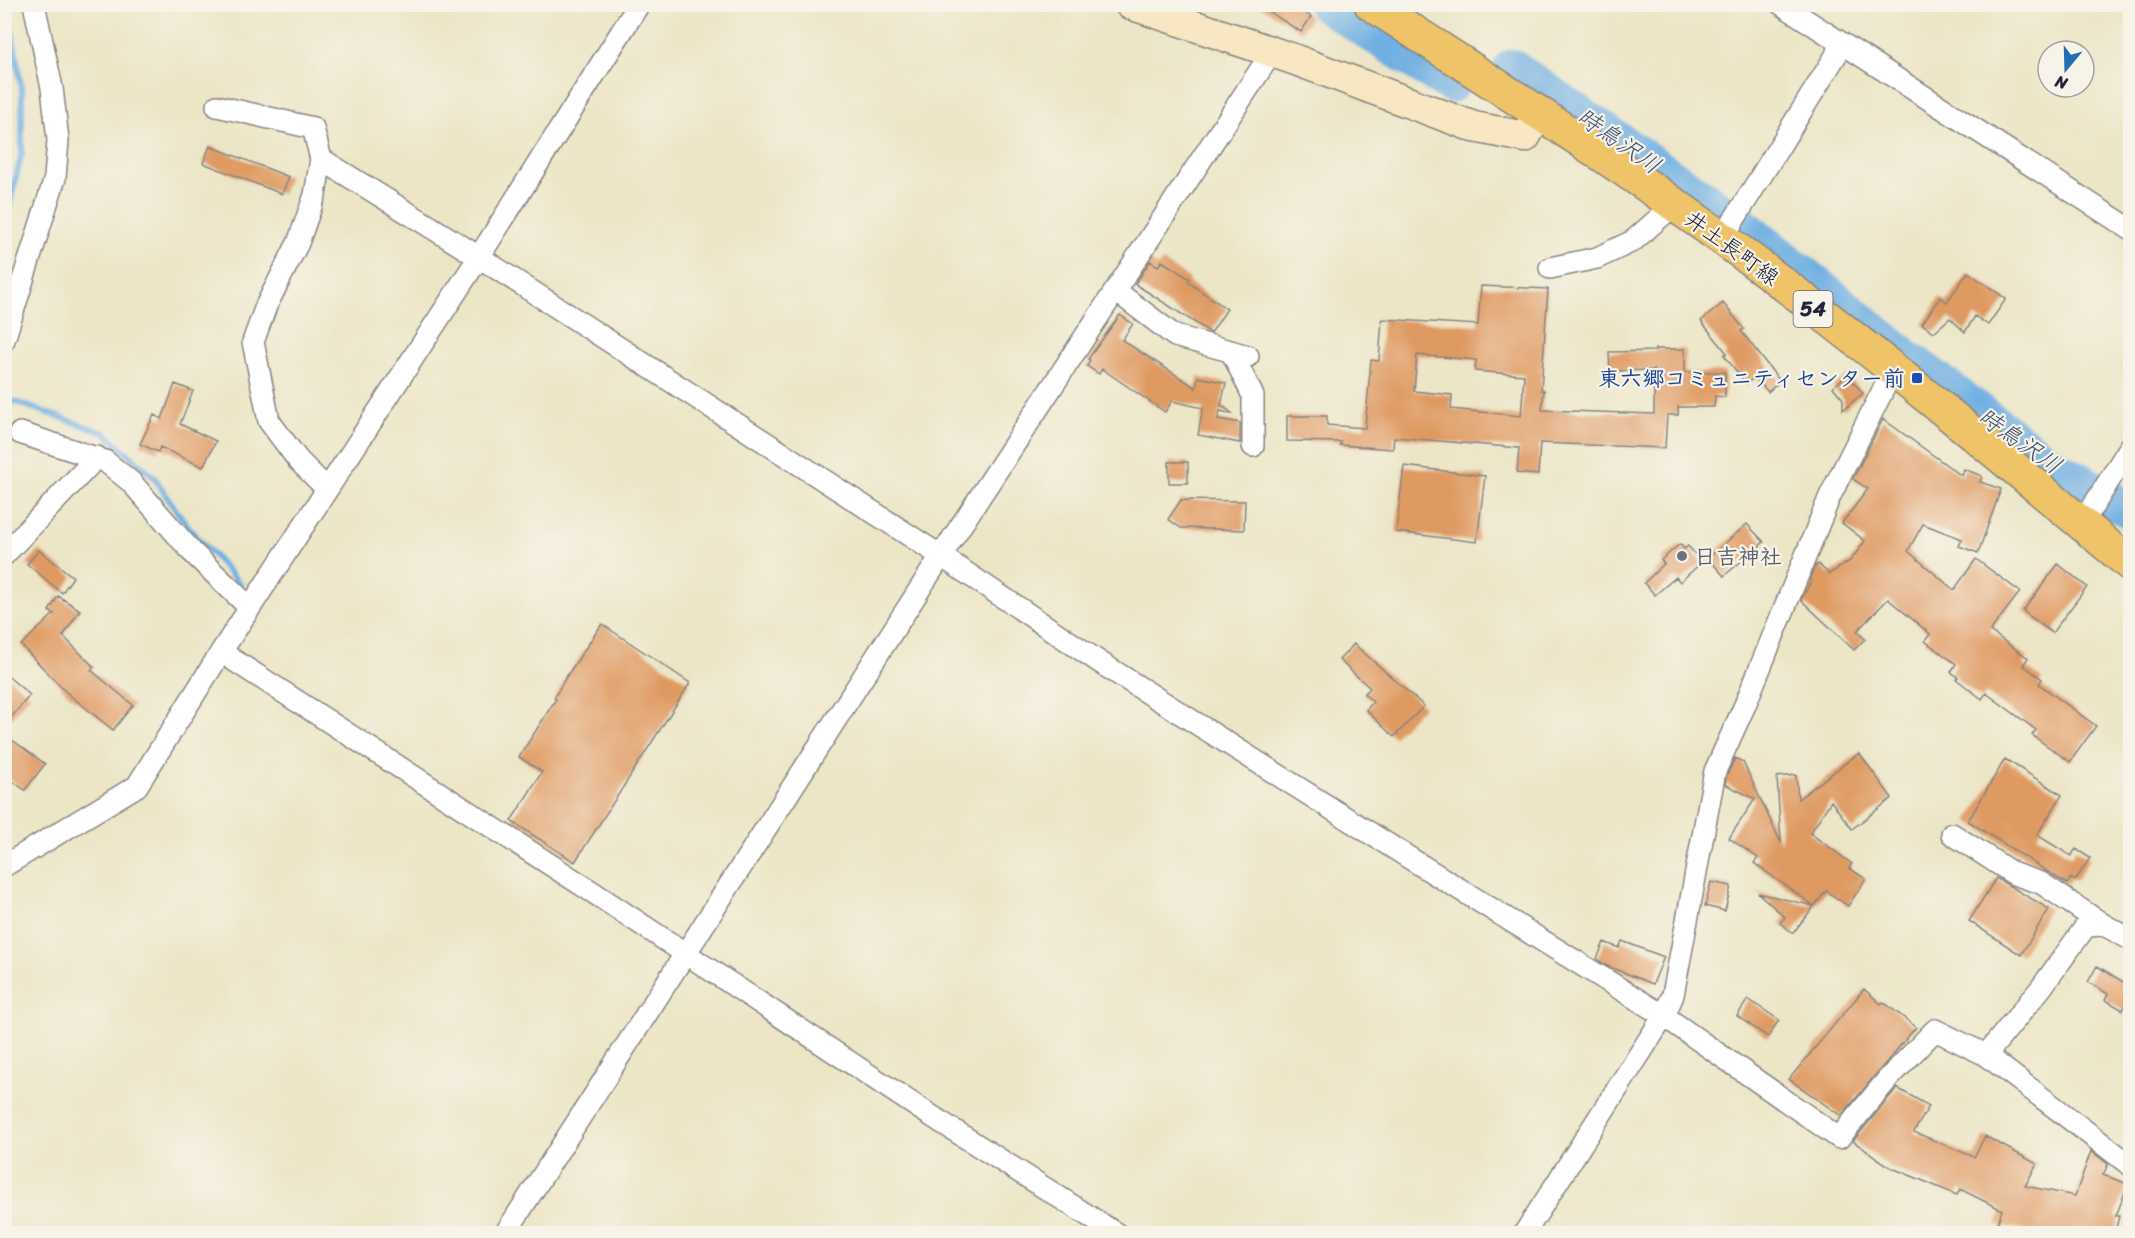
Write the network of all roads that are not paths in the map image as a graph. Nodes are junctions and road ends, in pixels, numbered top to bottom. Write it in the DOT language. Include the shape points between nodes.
graph roads {
  1 [pos="34,4"];
  2 [pos="639,4"];
  3 [pos="1130,4"];
  4 [pos="1371,4"];
  5 [pos="1781,4"];
  6 [pos="1843,44"];
  7 [pos="1272,52"];
  8 [pos="217,106"];
  9 [pos="1539,113"];
  10 [pos="321,159"];
  11 [pos="1674,206"];
  12 [pos="2130,229"];
  13 [pos="1722,239"];
  14 [pos="479,257"];
  15 [pos="1550,268"];
  16 [pos="1116,291"];
  17 [pos="4,340"];
  18 [pos="1893,370"];
  19 [pos="20,433"];
  20 [pos="1253,446"];
  21 [pos="2130,447"];
  22 [pos="97,457"];
  23 [pos="327,489"];
  24 [pos="2094,505"];
  25 [pos="4,555"];
  26 [pos="941,556"];
  27 [pos="2130,564"];
  28 [pos="250,608"];
  29 [pos="221,652"];
  30 [pos="1952,834"];
  31 [pos="4,866"];
  32 [pos="2104,924"];
  33 [pos="2130,939"];
  34 [pos="687,954"];
  35 [pos="1664,1016"];
  36 [pos="1986,1055"];
  37 [pos="2130,1165"];
  38 [pos="505,1233"];
  39 [pos="1117,1233"];
  40 [pos="1524,1233"];
  1 -- 17 [label="street" via="52,88 58,140 55,178"];
  2 -- 14 [label="street"];
  3 -- 7 [label="street"];
  4 -- 9 [label="main road, 井土長町線 / 54"];
  5 -- 6 [label="street"];
  6 -- 12 [label="street"];
  6 -- 13 [label="street"];
  7 -- 9 [label="street" via="1474,127 1525,138"];
  7 -- 16 [label="street"];
  8 -- 10 [label="street" via="313,128"];
  9 -- 11 [label="main road, 井土長町線 / 54"];
  10 -- 14 [label="street"];
  10 -- 23 [label="street" via="315,195 298,243 266,306 253,342 269,421 298,460"];
  11 -- 13 [label="main road, 井土長町線 / 54"];
  11 -- 15 [label="street" via="1634,241 1597,258"];
  13 -- 18 [label="main road, 井土長町線 / 54"];
  14 -- 23 [label="street"];
  14 -- 26 [label="street"];
  16 -- 20 [label="street" via="1175,336 1239,353 1253,396"];
  16 -- 26 [label="street"];
  18 -- 24 [label="main road, 井土長町線 / 54"];
  18 -- 35 [label="street" via="1830,496 1715,771 1673,995"];
  19 -- 22 [label="street"];
  21 -- 24 [label="street"];
  22 -- 25 [label="street"];
  22 -- 28 [label="street" via="131,482 192,552"];
  23 -- 28 [label="street"];
  24 -- 27 [label="main road, 井土長町線 / 54"];
  26 -- 34 [label="street"];
  26 -- 35 [label="street" via="1104,665"];
  28 -- 29 [label="street"];
  29 -- 31 [label="street" via="137,786"];
  29 -- 34 [label="street"];
  30 -- 32 [label="street" via="2014,874 2041,883"];
  32 -- 33 [label="street"];
  32 -- 36 [label="street" via="2086,926"];
  34 -- 38 [label="street"];
  34 -- 39 [label="street"];
  35 -- 36 [label="street" via="1839,1138 1935,1030"];
  35 -- 40 [label="street"];
  36 -- 37 [label="street"];
}
